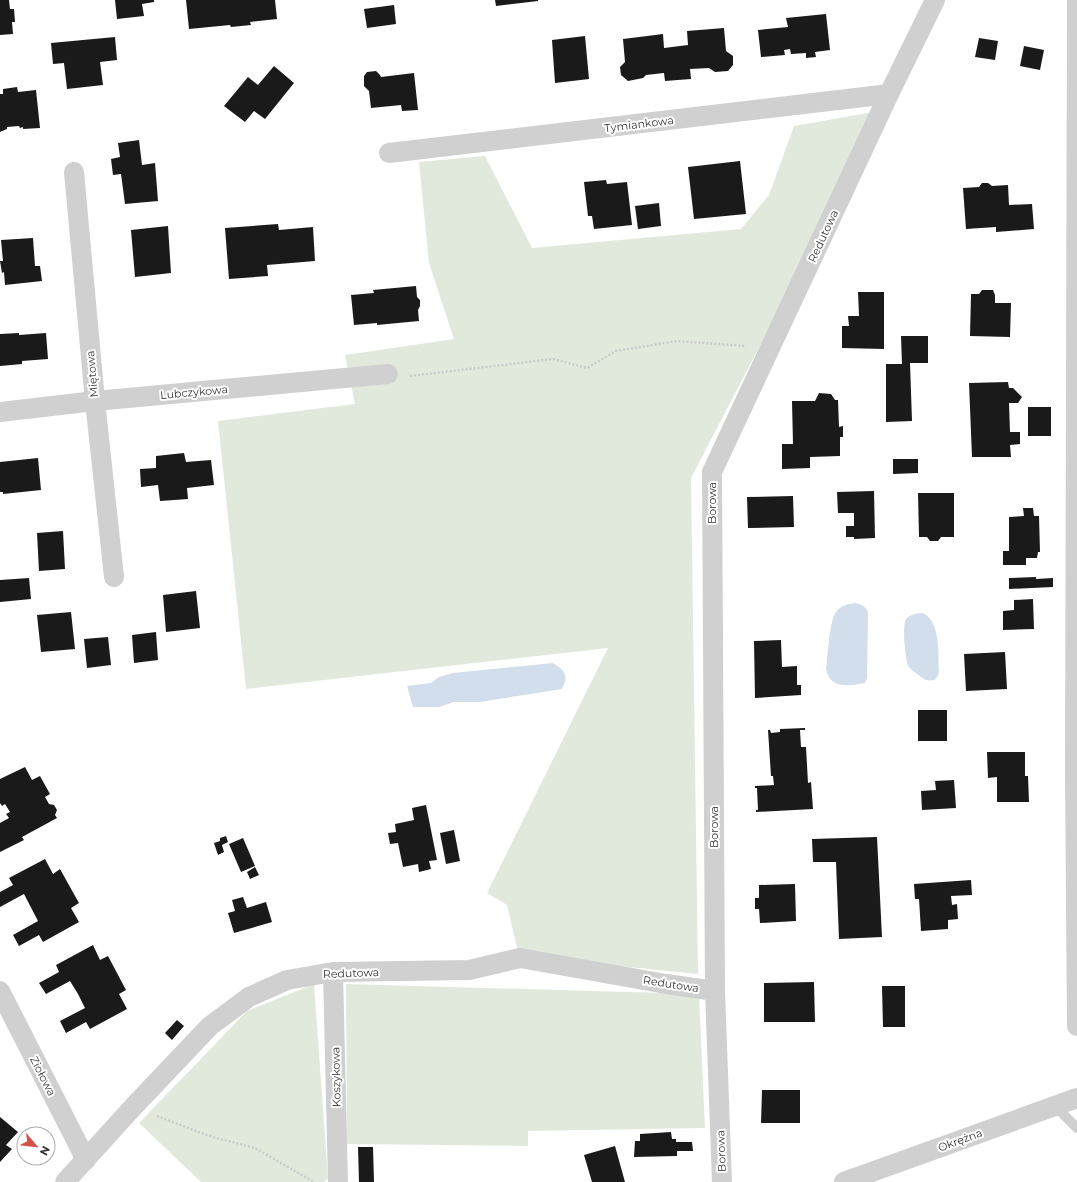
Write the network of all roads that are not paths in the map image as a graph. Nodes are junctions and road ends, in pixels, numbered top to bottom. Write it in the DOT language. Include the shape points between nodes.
graph roads {
  1 [pos="935,0"];
  2 [pos="1077,0"];
  3 [pos="889,94"];
  4 [pos="389,153"];
  5 [pos="74,172"];
  6 [pos="386,374"];
  7 [pos="95,401"];
  8 [pos="0,412"];
  9 [pos="712,472"];
  10 [pos="114,576"];
  11 [pos="333,972"];
  12 [pos="714,990"];
  13 [pos="0,991"];
  14 [pos="1077,1026"];
  15 [pos="1077,1098"];
  16 [pos="1055,1106"];
  17 [pos="1077,1128"];
  18 [pos="86,1160"];
  19 [pos="65,1182"];
  20 [pos="338,1182"];
  21 [pos="722,1182"];
  22 [pos="844,1182"];
  1 -- 3 [label="street, Redutowa"];
  2 -- 14 [label="street" via="1074,772"];
  3 -- 4 [label="street, Tymiankowa"];
  3 -- 9 [label="street, Redutowa"];
  5 -- 7 [label="street, Miętowa"];
  6 -- 7 [label="street, Lubczykowa"];
  7 -- 8 [label="street, Lubczykowa"];
  7 -- 10 [label="street, Miętowa"];
  9 -- 12 [label="street, Borowa"];
  11 -- 12 [label="street, Redutowa" via="469,970 520,958"];
  11 -- 18 [label="street, Redutowa" via="287,980 249,998 210,1026"];
  11 -- 20 [label="street, Koszykowa"];
  12 -- 21 [label="street, Borowa"];
  13 -- 18 [label="street, Ziołowa"];
  15 -- 16 [label="street, Okrężna"];
  16 -- 17 [label="lane"];
  16 -- 22 [label="street, Okrężna"];
  18 -- 19 [label="street, Redutowa"];
}
